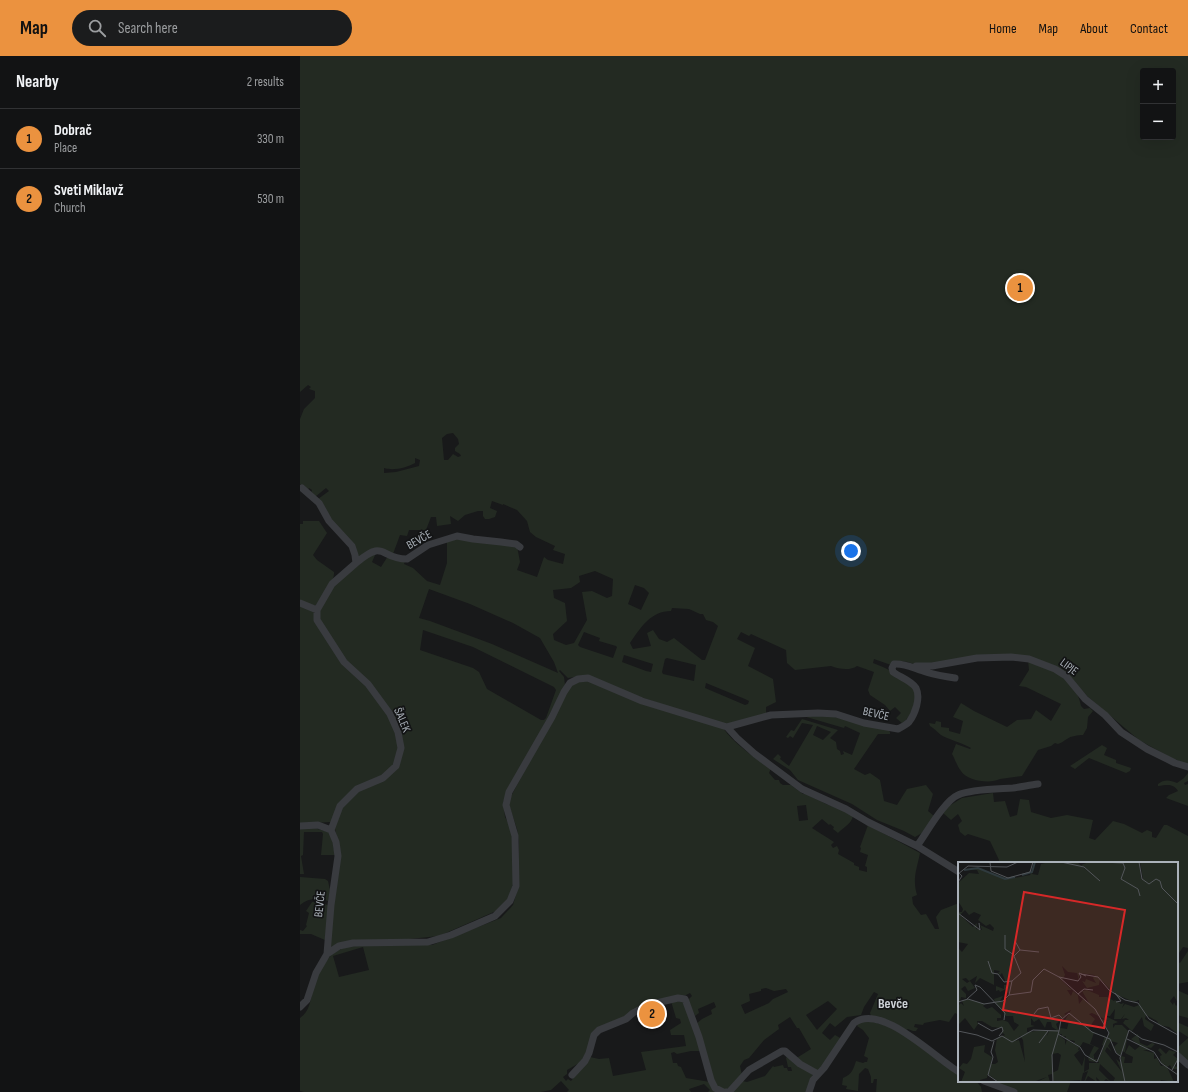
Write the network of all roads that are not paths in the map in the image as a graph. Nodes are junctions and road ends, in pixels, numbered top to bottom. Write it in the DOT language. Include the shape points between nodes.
graph roads {
  1 [pos="302,488"];
  2 [pos="520,547"];
  3 [pos="356,563"];
  4 [pos="300,603"];
  5 [pos="317,610"];
  6 [pos="910,666"];
  7 [pos="955,678"];
  8 [pos="727,727"];
  9 [pos="1188,767"];
  10 [pos="1038,784"];
  11 [pos="300,826"];
  12 [pos="331,830"];
  13 [pos="917,846"];
  14 [pos="958,871"];
  15 [pos="327,954"];
  16 [pos="300,1008"];
  17 [pos="1178,1056"];
  18 [pos="1188,1065"];
  19 [pos="958,1071"];
  20 [pos="818,1074"];
  21 [pos="572,1075"];
  22 [pos="987,1082"];
  23 [pos="723,1092"];
  24 [pos="726,1092"];
  25 [pos="809,1092"];
  26 [pos="1014,1092"];
  1 -- 3 [label="street" via="318,503 329,521 352,546"];
  2 -- 3 [label="street, BEVČE" via="516,544 457,536 428,545 407,559 376,550 366,554"];
  3 -- 5 [label="street" via="332,584"];
  4 -- 5 [label="street"];
  5 -- 12 [label="street, ŠALEK" via="317,620 344,662 368,684 390,714 398,732 401,748 396,766 383,778 357,789 340,806"];
  6 -- 7 [label="street, BEVČE"];
  6 -- 8 [label="street, BEVČE" via="894,664 892,668 893,672 917,689 918,696 910,721 898,729 864,723 836,714 818,713 771,715"];
  6 -- 9 [label="street, LIPJE" via="932,666 977,658 1029,659 1066,676 1085,699 1121,732 1147,749"];
  8 -- 13 [label="street" via="755,754 802,789"];
  8 -- 15 [label="street" via="642,701 588,678 570,683 509,792 506,805 515,836 516,853 516,886 510,901 495,916 428,942 353,944 339,946"];
  10 -- 13 [label="street" via="957,796 943,810"];
  11 -- 12 [label="street" via="318,825"];
  12 -- 15 [label="street, BEVČE" via="338,856"];
  13 -- 14 [label="street"];
  15 -- 16 [label="street, BEVČE" via="316,973 307,1000"];
  17 -- 18 [label="street"];
  19 -- 20 [label="street" via="936,1057 912,1036 889,1023 870,1017 854,1023"];
  20 -- 24 [label="street" via="782,1051 749,1070"];
  20 -- 25 [label="street"];
  21 -- 23 [label="street" via="589,1053 598,1030 626,1019 648,1005 682,998 685,999 692,1018 711,1080 715,1088"];
  22 -- 26 [label="street"];
}
